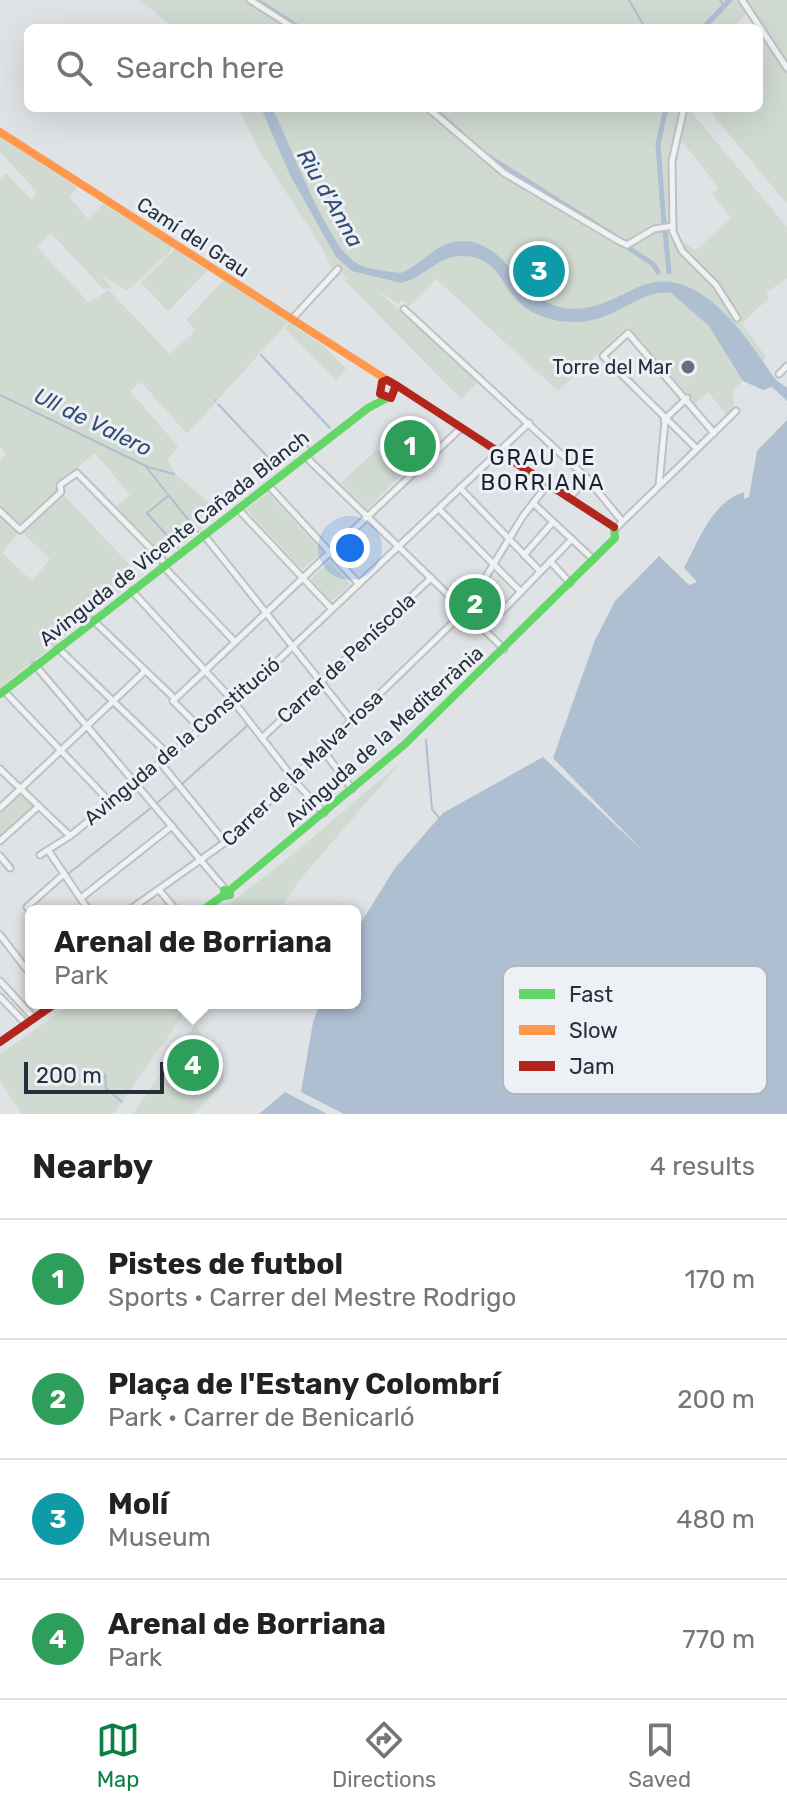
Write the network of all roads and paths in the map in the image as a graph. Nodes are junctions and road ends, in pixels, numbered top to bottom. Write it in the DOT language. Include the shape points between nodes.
graph roads {
  1 [pos="250,0"];
  2 [pos="742,0"];
  3 [pos="288,24"];
  4 [pos="758,24"];
  5 [pos="763,32"];
  6 [pos="787,68"];
  7 [pos="433,112"];
  8 [pos="683,112"];
  9 [pos="0,132"];
  10 [pos="673,226"];
  11 [pos="338,269"];
  12 [pos="404,309"];
  13 [pos="737,318"];
  14 [pos="292,319"];
  15 [pos="787,366"];
  16 [pos="369,369"];
  17 [pos="779,374"];
  18 [pos="392,382"];
  19 [pos="379,389"];
  20 [pos="390,397"];
  21 [pos="414,397"];
  22 [pos="687,398"];
  23 [pos="368,408"];
  24 [pos="736,411"];
  25 [pos="664,420"];
  26 [pos="529,423"];
  27 [pos="461,428"];
  28 [pos="714,433"];
  29 [pos="695,447"];
  30 [pos="498,452"];
  31 [pos="305,456"];
  32 [pos="587,478"];
  33 [pos="548,484"];
  34 [pos="268,485"];
  35 [pos="659,486"];
  36 [pos="460,488"];
  37 [pos="568,498"];
  38 [pos="533,503"];
  39 [pos="238,508"];
  40 [pos="439,509"];
  41 [pos="0,511"];
  42 [pos="368,517"];
  43 [pos="553,522"];
  44 [pos="619,524"];
  45 [pos="203,535"];
  46 [pos="509,539"];
  47 [pos="572,539"];
  48 [pos="398,547"];
  49 [pos="330,553"];
  50 [pos="524,555"];
  51 [pos="593,559"];
  52 [pos="550,561"];
  53 [pos="164,564"];
  54 [pos="494,564"];
  55 [pos="540,571"];
  56 [pos="303,578"];
  57 [pos="431,578"];
  58 [pos="570,583"];
  59 [pos="359,584"];
  60 [pos="131,590"];
  61 [pos="521,592"];
  62 [pos="332,609"];
  63 [pos="465,611"];
  64 [pos="266,613"];
  65 [pos="92,620"];
  66 [pos="484,630"];
  67 [pos="235,642"];
  68 [pos="58,647"];
  69 [pos="292,647"];
  70 [pos="504,649"];
  71 [pos="35,665"];
  72 [pos="145,671"];
  73 [pos="205,671"];
  74 [pos="321,683"];
  75 [pos="2,692"];
  76 [pos="174,700"];
  77 [pos="113,701"];
  78 [pos="234,702"];
  79 [pos="352,721"];
  80 [pos="87,726"];
  81 [pos="201,729"];
  82 [pos="262,738"];
  83 [pos="322,749"];
  84 [pos="61,750"];
  85 [pos="168,754"];
  86 [pos="159,761"];
  87 [pos="0,769"];
  88 [pos="293,778"];
  89 [pos="133,780"];
  90 [pos="21,789"];
  91 [pos="353,790"];
  92 [pos="109,801"];
  93 [pos="39,806"];
  94 [pos="0,808"];
  95 [pos="325,813"];
  96 [pos="172,826"];
  97 [pos="70,836"];
  98 [pos="0,841"];
  99 [pos="225,842"];
  100 [pos="48,850"];
  101 [pos="40,855"];
  102 [pos="0,856"];
  103 [pos="201,861"];
  104 [pos="10,868"];
  105 [pos="64,874"];
  106 [pos="160,891"];
  107 [pos="227,892"];
  108 [pos="81,898"];
  109 [pos="34,905"];
  110 [pos="85,905"];
  111 [pos="138,905"];
  112 [pos="172,905"];
  113 [pos="209,905"];
  114 [pos="0,935"];
  115 [pos="25,967"];
  116 [pos="0,981"];
  117 [pos="0,997"];
  118 [pos="47,1009"];
  119 [pos="30,1021"];
  120 [pos="0,1042"];
  1 -- 3 [label="street"];
  2 -- 4 [label="street"];
  5 -- 6 [label="street"];
  7 -- 10 [label="street" via="504,173 627,245 654,229"];
  8 -- 10 [label="street" via="672,161"];
  9 -- 14 [label="street, Camí del Grau"];
  10 -- 13 [label="street" via="682,251 716,285"];
  11 -- 14 [label="street"];
  12 -- 26 [label="street"];
  14 -- 16 [label="street, Camí del Grau"];
  15 -- 17 [label="street"];
  16 -- 18 [label="street, Camí del Grau"];
  16 -- 19 [label="street, Camí del Grau"];
  18 -- 19 [label="street, Avinguda de Vicente Cañada Blanch"];
  18 -- 20 [label="street"];
  18 -- 21 [label="street, Camí del Grau"];
  19 -- 20 [label="street, Camí del Grau"];
  19 -- 23 [label="street, Avinguda de Vicente Cañada Blanch"];
  20 -- 21 [label="street, Camí del Grau"];
  20 -- 23 [label="street, Avinguda de Vicente Cañada Blanch"];
  21 -- 27 [label="street, Camí del Grau"];
  22 -- 25 [label="street"];
  22 -- 25 [label="street" via="628,333 603,356"];
  22 -- 28 [label="street"];
  23 -- 31 [label="street, Avinguda de Vicente Cañada Blanch"];
  24 -- 28 [label="street"];
  25 -- 29 [label="street"];
  25 -- 35 [label="street"];
  26 -- 30 [label="street, Avinguda de la Constitució"];
  26 -- 32 [label="street"];
  27 -- 30 [label="street, Camí del Grau"];
  27 -- 42 [label="street"];
  28 -- 29 [label="street"];
  29 -- 35 [label="street"];
  30 -- 33 [label="street, Camí del Grau"];
  30 -- 36 [label="street, Avinguda de la Constitució"];
  31 -- 34 [label="street, Avinguda de Vicente Cañada Blanch"];
  31 -- 42 [label="street"];
  32 -- 37 [label="street"];
  32 -- 44 [label="street"];
  33 -- 37 [label="street, Camí del Grau"];
  33 -- 38 [label="street, Carrer de la Malva-rosa"];
  34 -- 39 [label="street, Avinguda de Vicente Cañada Blanch"];
  34 -- 49 [label="street"];
  35 -- 44 [label="street"];
  36 -- 40 [label="street, Avinguda de la Constitució"];
  36 -- 46 [label="street"];
  37 -- 44 [label="street, Camí del Grau"];
  38 -- 43 [label="street"];
  38 -- 46 [label="street, Carrer de la Malva-rosa"];
  39 -- 45 [label="street, Avinguda de Vicente Cañada Blanch"];
  39 -- 56 [label="street"];
  40 -- 48 [label="street, Avinguda de la Constitució"];
  40 -- 54 [label="street"];
  41 -- 53 [label="street" via="20,530 77,473"];
  42 -- 48 [label="street"];
  42 -- 49 [label="street"];
  43 -- 47 [label="street"];
  43 -- 50 [label="street"];
  44 -- 51 [label="street, Avinguda de la Mediterrània" via="615,538"];
  45 -- 53 [label="street, Avinguda de Vicente Cañada Blanch"];
  45 -- 64 [label="street"];
  46 -- 50 [label="street"];
  46 -- 54 [label="street, Carrer de la Malva-rosa"];
  47 -- 51 [label="street"];
  47 -- 52 [label="street"];
  48 -- 57 [label="street"];
  48 -- 59 [label="street, Avinguda de la Constitució"];
  49 -- 56 [label="street"];
  49 -- 59 [label="street"];
  50 -- 55 [label="street"];
  51 -- 58 [label="street, Avinguda de la Mediterrània"];
  52 -- 55 [label="street"];
  52 -- 58 [label="street"];
  53 -- 60 [label="street, Avinguda de Vicente Cañada Blanch"];
  53 -- 67 [label="street"];
  54 -- 61 [label="street"];
  54 -- 63 [label="street, Carrer de la Malva-rosa"];
  55 -- 61 [label="street"];
  56 -- 62 [label="street"];
  56 -- 64 [label="street"];
  57 -- 63 [label="street"];
  57 -- 74 [label="street, Carrer de Peníscola"];
  58 -- 70 [label="street, Avinguda de la Mediterrània"];
  59 -- 62 [label="street, Avinguda de la Constitució"];
  60 -- 65 [label="street, Avinguda de Vicente Cañada Blanch"];
  60 -- 73 [label="street"];
  61 -- 66 [label="street"];
  62 -- 69 [label="street, Avinguda de la Constitució"];
  63 -- 66 [label="street"];
  63 -- 79 [label="street, Carrer de la Malva-rosa"];
  64 -- 67 [label="street"];
  64 -- 69 [label="street"];
  65 -- 68 [label="street, Avinguda de Vicente Cañada Blanch"];
  65 -- 72 [label="street"];
  66 -- 70 [label="street"];
  67 -- 73 [label="street"];
  68 -- 71 [label="street, Avinguda de Vicente Cañada Blanch"];
  68 -- 77 [label="street"];
  69 -- 74 [label="street"];
  69 -- 78 [label="street, Avinguda de la Constitució"];
  70 -- 91 [label="street, Avinguda de la Mediterrània"];
  71 -- 75 [label="street, Avinguda de Vicente Cañada Blanch"];
  71 -- 80 [label="street"];
  72 -- 76 [label="street"];
  72 -- 77 [label="street"];
  73 -- 76 [label="street"];
  73 -- 78 [label="street"];
  74 -- 79 [label="street"];
  74 -- 82 [label="street, Carrer de Peníscola"];
  75 -- 84 [label="street"];
  76 -- 81 [label="street"];
  77 -- 80 [label="street"];
  77 -- 85 [label="street"];
  78 -- 81 [label="street, Avinguda de la Constitució"];
  78 -- 82 [label="street"];
  79 -- 83 [label="street, Carrer de la Malva-rosa"];
  80 -- 84 [label="street"];
  80 -- 89 [label="street"];
  81 -- 85 [label="street, Avinguda de la Constitució"];
  82 -- 88 [label="street"];
  83 -- 88 [label="street, Carrer de la Malva-rosa"];
  83 -- 91 [label="street"];
  84 -- 90 [label="street"];
  84 -- 92 [label="street"];
  85 -- 86 [label="street, Avinguda de la Constitució"];
  86 -- 89 [label="street, Avinguda de la Constitució"];
  86 -- 99 [label="street"];
  87 -- 90 [label="street"];
  88 -- 95 [label="street"];
  88 -- 99 [label="street, Carrer de la Malva-rosa"];
  89 -- 92 [label="street, Avinguda de la Constitució"];
  89 -- 96 [label="street"];
  90 -- 93 [label="street"];
  90 -- 94 [label="street"];
  91 -- 95 [label="street, Avinguda de la Mediterrània"];
  92 -- 97 [label="street, Avinguda de la Constitució"];
  93 -- 97 [label="street"];
  93 -- 98 [label="street"];
  95 -- 107 [label="street, Avinguda de la Mediterrània"];
  96 -- 103 [label="street"];
  96 -- 108 [label="street"];
  97 -- 100 [label="street, Avinguda de la Constitució"];
  99 -- 103 [label="street, Carrer de la Malva-rosa"];
  100 -- 101 [label="street, Avinguda de la Constitució"];
  100 -- 105 [label="street"];
  102 -- 104 [label="street"];
  103 -- 106 [label="street, Carrer de la Malva-rosa"];
  103 -- 107 [label="street"];
  105 -- 108 [label="street"];
  105 -- 109 [label="street"];
  106 -- 111 [label="street, Carrer de la Malva-rosa"];
  106 -- 112 [label="street"];
  107 -- 113 [label="street, Avinguda de la Mediterrània"];
  108 -- 110 [label="street"];
  114 -- 115 [label="street"];
  116 -- 119 [label="street"];
  117 -- 119 [label="street"];
  118 -- 119 [label="street"];
  119 -- 120 [label="street"];
}
